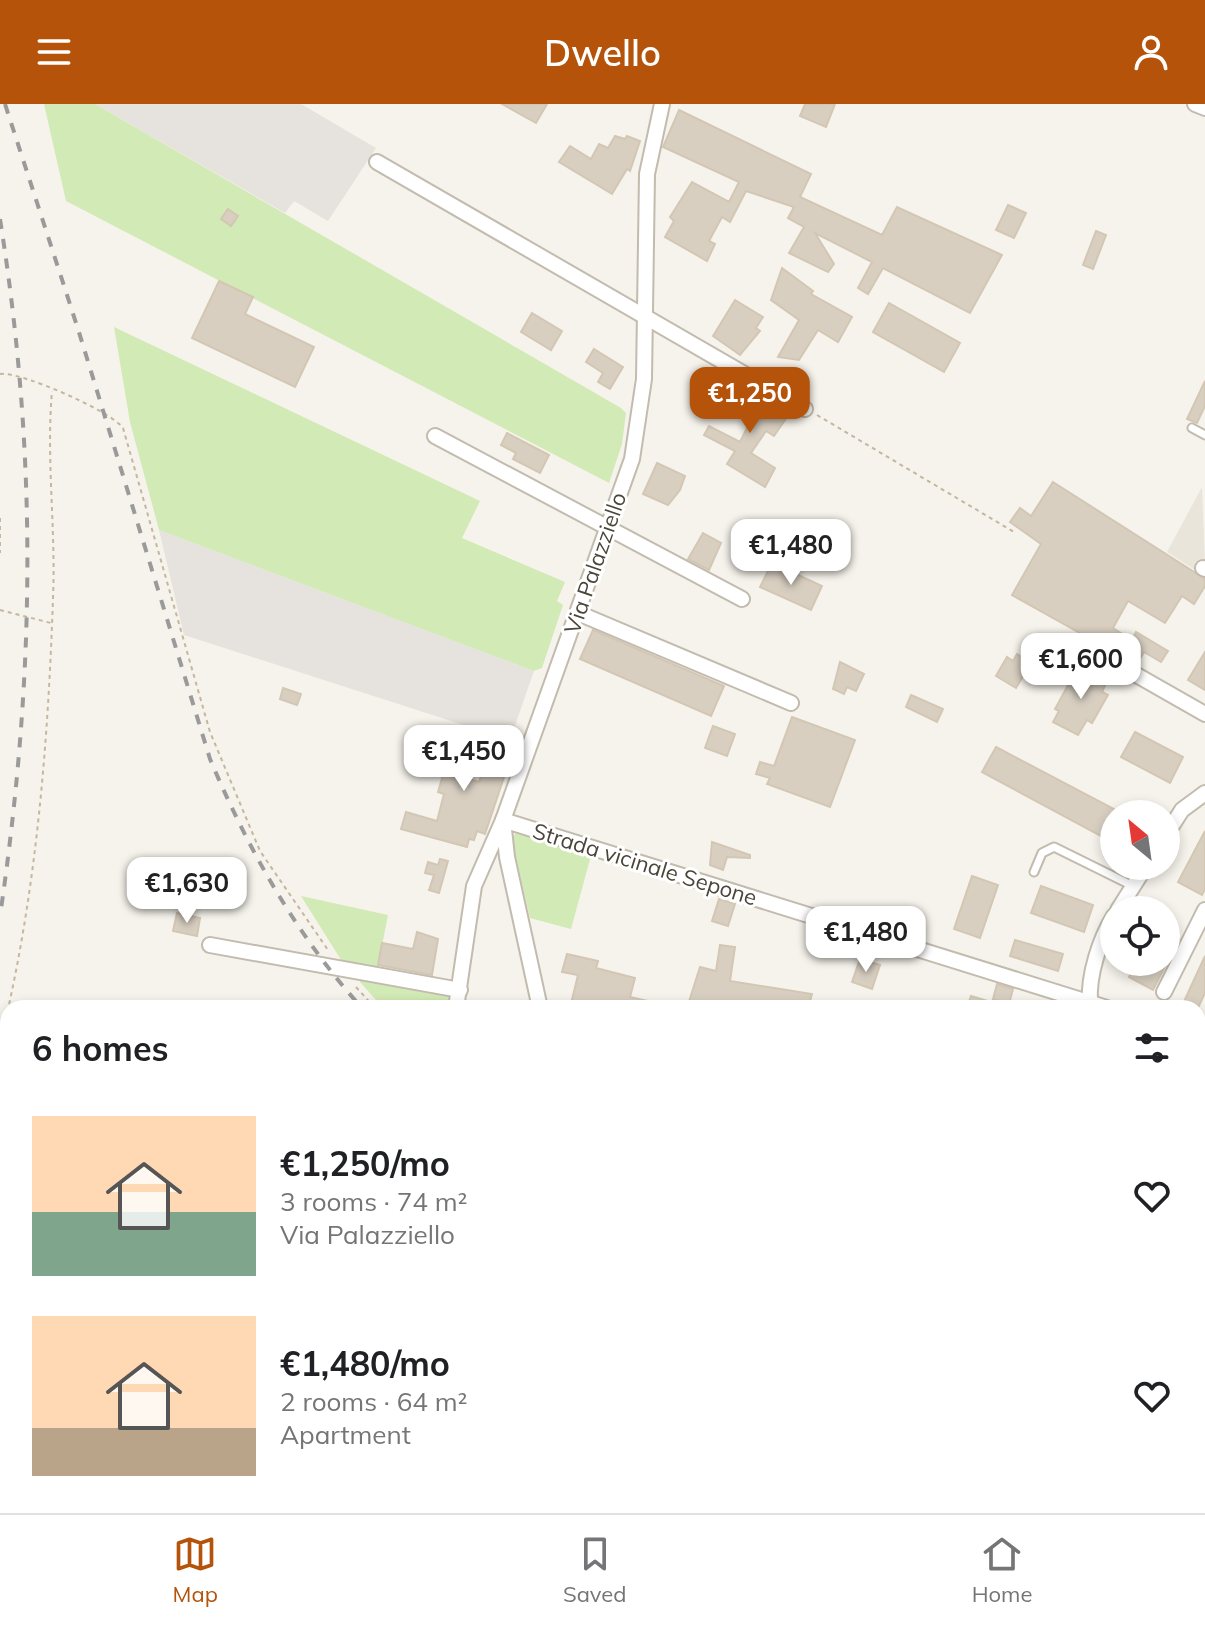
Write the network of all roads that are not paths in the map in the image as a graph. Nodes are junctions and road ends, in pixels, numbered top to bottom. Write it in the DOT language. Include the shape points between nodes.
graph roads {
  1 [pos="662,104"];
  2 [pos="1195,104"];
  3 [pos="1205,108"];
  4 [pos="377,162"];
  5 [pos="645,314"];
  6 [pos="805,409"];
  7 [pos="1192,428"];
  8 [pos="1205,435"];
  9 [pos="435,436"];
  10 [pos="608,525"];
  11 [pos="742,599"];
  12 [pos="578,613"];
  13 [pos="1112,661"];
  14 [pos="791,703"];
  15 [pos="1205,714"];
  16 [pos="1205,793"];
  17 [pos="1180,813"];
  18 [pos="503,820"];
  19 [pos="1034,872"];
  20 [pos="1137,880"];
  21 [pos="1133,886"];
  22 [pos="1127,896"];
  23 [pos="1205,910"];
  24 [pos="210,945"];
  25 [pos="1100,948"];
  26 [pos="460,990"];
  27 [pos="1164,992"];
  28 [pos="458,1000"];
  29 [pos="538,1000"];
  30 [pos="1084,1000"];
  31 [pos="1090,1000"];
  1 -- 5 [label="street, Via Palazziello" via="647,174"];
  2 -- 3 [label="street"];
  4 -- 5 [label="street"];
  5 -- 6 [label="street"];
  5 -- 10 [label="street, Via Palazziello" via="638,430"];
  7 -- 8 [label="lane"];
  9 -- 10 [label="street"];
  10 -- 11 [label="street"];
  10 -- 12 [label="street, Via Palazziello"];
  12 -- 14 [label="street"];
  12 -- 18 [label="street, Via Palazziello"];
  13 -- 15 [label="street"];
  16 -- 17 [label="street"];
  18 -- 26 [label="street, Via Palazziello" via="474,886"];
  18 -- 29 [label="street"];
  18 -- 30 [label="street, Strada vicinale Sepone"];
  19 -- 21 [label="lane" via="1042,853 1054,847"];
  20 -- 21 [label="street"];
  21 -- 22 [label="street"];
  23 -- 27 [label="street"];
  24 -- 26 [label="street"];
  25 -- 31 [label="street"];
  26 -- 28 [label="street, Via Palazziello"];
}
